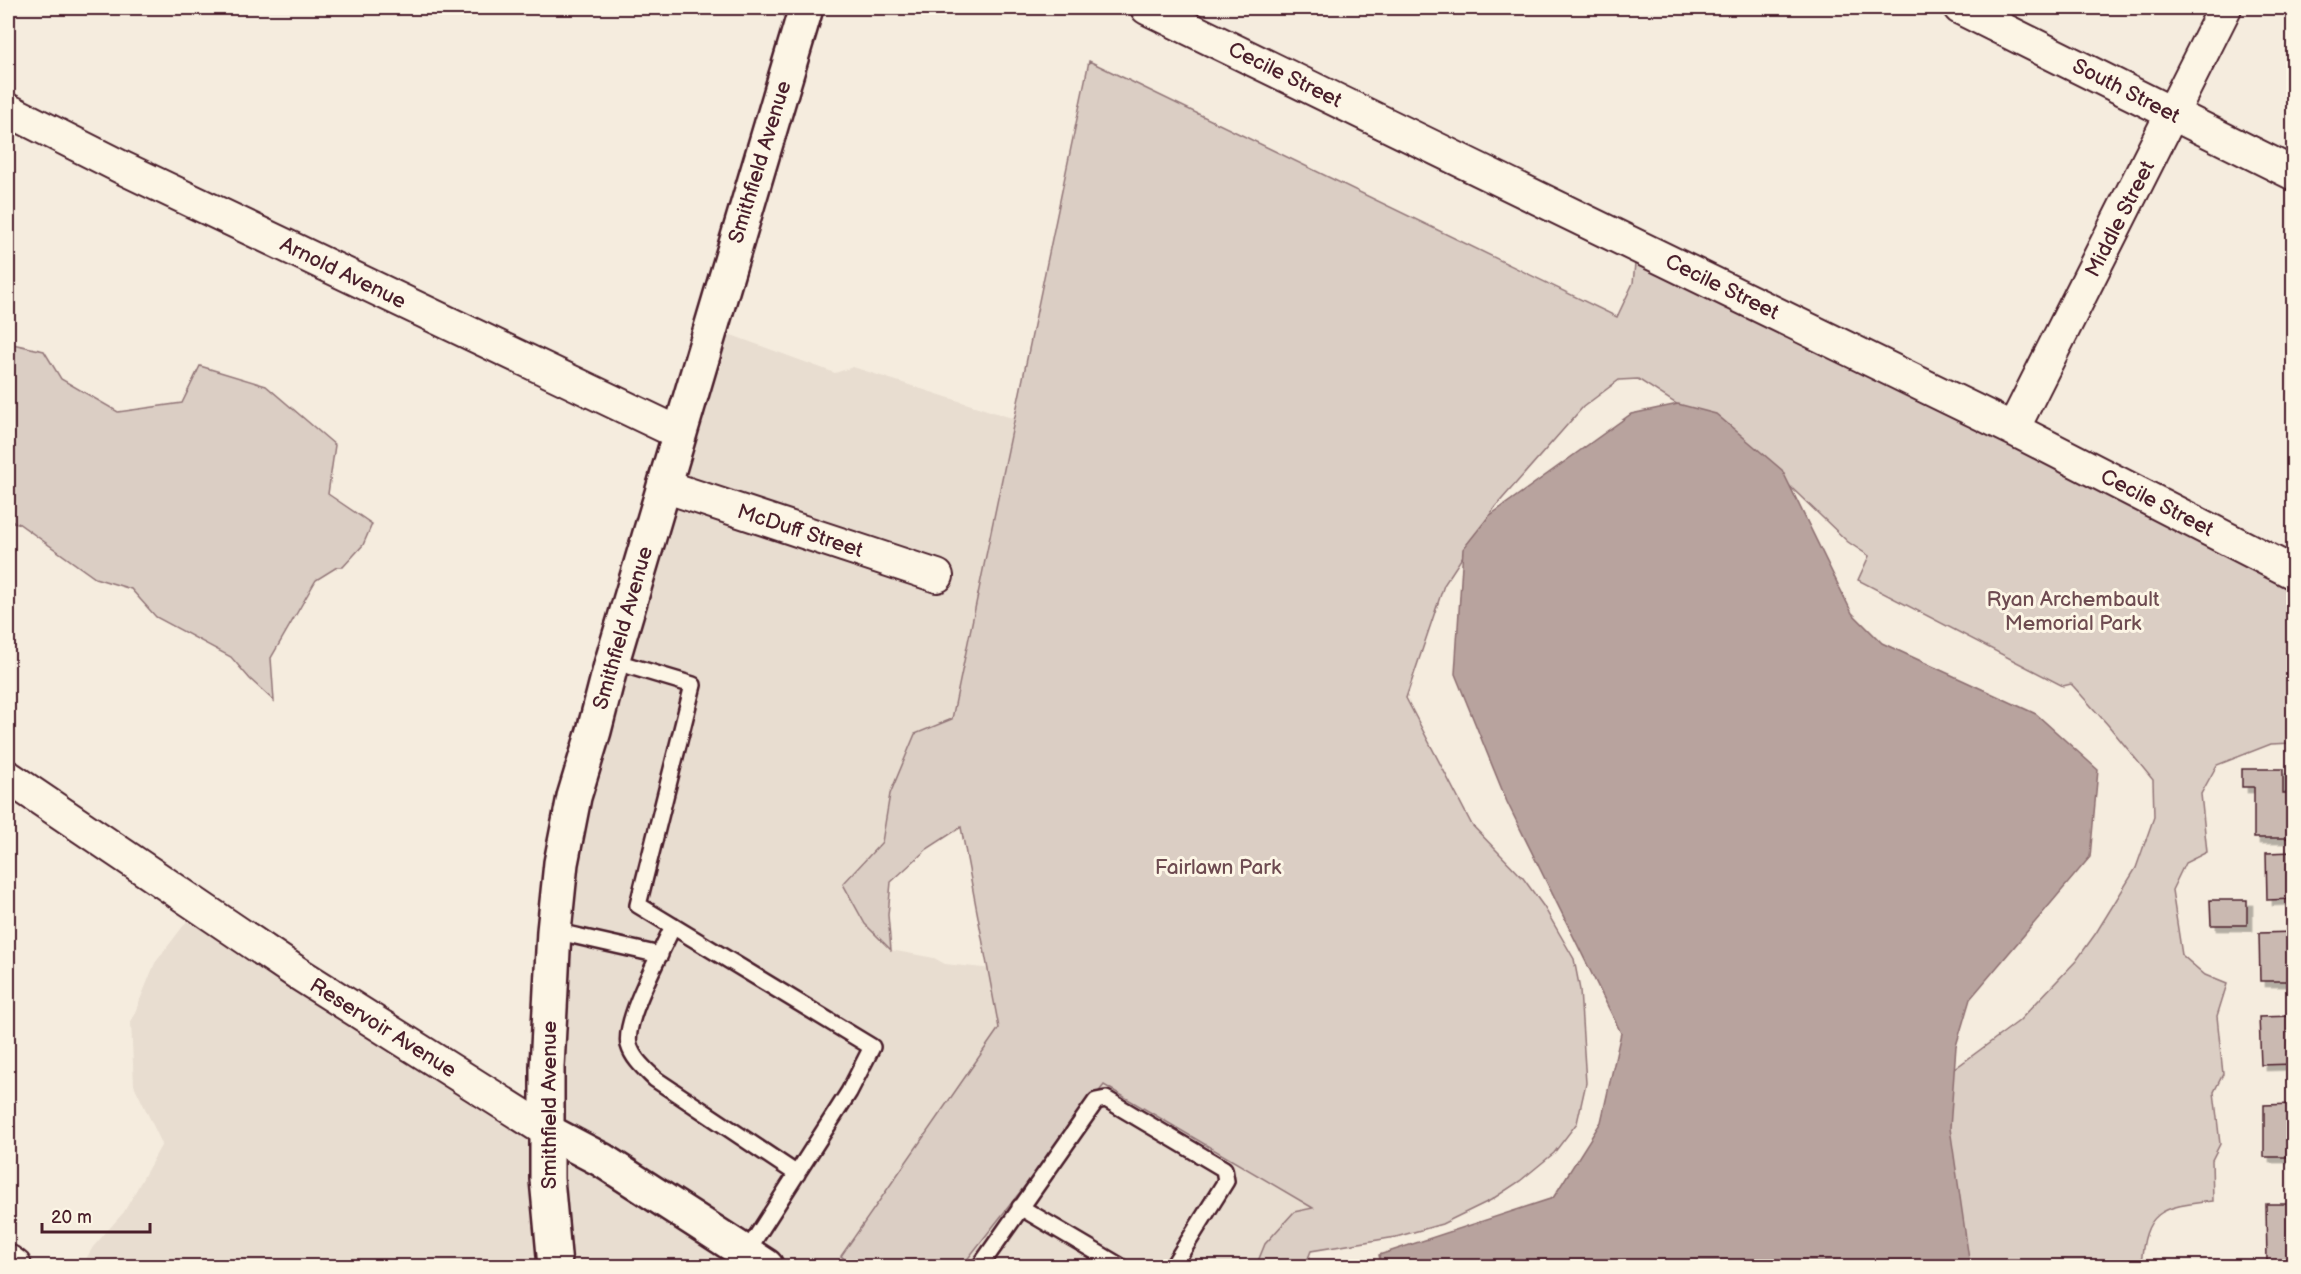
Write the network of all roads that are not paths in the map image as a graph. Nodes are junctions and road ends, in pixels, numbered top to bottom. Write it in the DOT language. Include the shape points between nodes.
graph roads {
  1 [pos="806,8"];
  2 [pos="1146,8"];
  3 [pos="1960,8"];
  4 [pos="2225,8"];
  5 [pos="8,110"];
  6 [pos="2172,114"];
  7 [pos="2294,174"];
  8 [pos="2013,429"];
  9 [pos="680,433"];
  10 [pos="664,486"];
  11 [pos="2294,573"];
  12 [pos="937,576"];
  13 [pos="613,661"];
  14 [pos="10,783"];
  15 [pos="673,926"];
  16 [pos="554,931"];
  17 [pos="660,955"];
  18 [pos="547,1131"];
  19 [pos="797,1174"];
  20 [pos="1020,1207"];
  21 [pos="756,1260"];
  22 [pos="8,1261"];
  23 [pos="15,1266"];
  24 [pos="555,1266"];
  25 [pos="980,1266"];
  26 [pos="1120,1266"];
  27 [pos="1173,1266"];
  1 -- 9 [label="main road, Smithfield Avenue"];
  2 -- 8 [label="street, Cecile Street"];
  3 -- 6 [label="street, South Street"];
  4 -- 6 [label="street, Middle Street"];
  5 -- 9 [label="street, Arnold Avenue"];
  6 -- 7 [label="street, South Street"];
  6 -- 8 [label="street, Middle Street"];
  8 -- 11 [label="street, Cecile Street"];
  9 -- 10 [label="main road, Smithfield Avenue"];
  10 -- 12 [label="street, McDuff Street"];
  10 -- 13 [label="main road, Smithfield Avenue"];
  13 -- 15 [label="lane" via="693,685 639,904"];
  13 -- 16 [label="main road, Smithfield Avenue" via="574,797 561,863"];
  14 -- 18 [label="street, Reservoir Avenue" via="298,974"];
  15 -- 17 [label="lane"];
  15 -- 19 [label="lane" via="872,1047 849,1092"];
  16 -- 17 [label="lane"];
  16 -- 18 [label="main road, Smithfield Avenue"];
  17 -- 19 [label="lane" via="630,1023 629,1044 638,1062 655,1079"];
  18 -- 21 [label="main road, Reservoir Avenue" via="602,1160"];
  18 -- 24 [label="main road, Smithfield Avenue"];
  19 -- 21 [label="lane"];
  20 -- 25 [label="lane"];
  20 -- 26 [label="lane"];
  20 -- 27 [label="lane" via="1096,1101 1106,1099 1224,1169 1226,1181"];
  22 -- 23 [label="street"];
}
